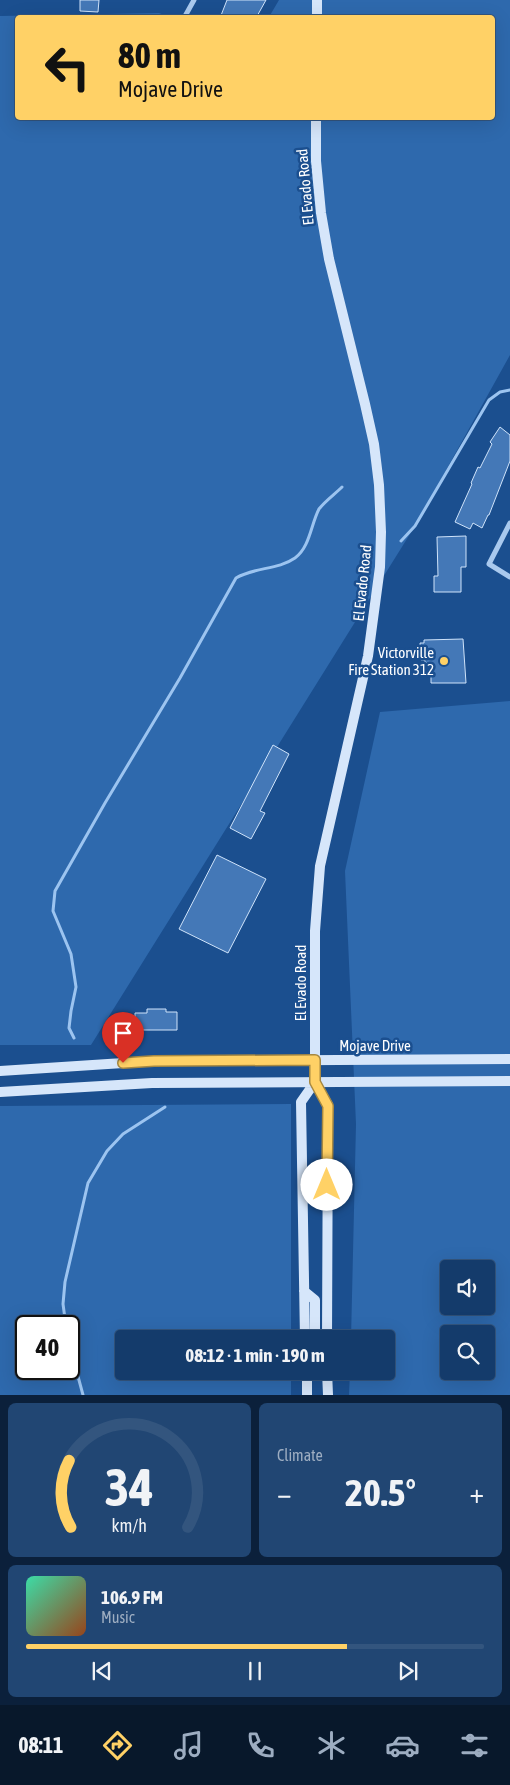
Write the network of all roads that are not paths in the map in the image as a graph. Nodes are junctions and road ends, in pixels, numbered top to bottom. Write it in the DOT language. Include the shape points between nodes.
graph roads {
  1 [pos="194,0"];
  2 [pos="317,0"];
  3 [pos="186,15"];
  4 [pos="317,15"];
  5 [pos="316,120"];
  6 [pos="510,523"];
  7 [pos="510,577"];
  8 [pos="510,1059"];
  9 [pos="315,1064"];
  10 [pos="0,1070"];
  11 [pos="510,1081"];
  12 [pos="315,1082"];
  13 [pos="0,1092"];
  14 [pos="304,1291"];
  15 [pos="306,1330"];
  16 [pos="315,1330"];
  17 [pos="327,1330"];
  18 [pos="307,1380"];
  19 [pos="327,1380"];
  20 [pos="307,1395"];
  21 [pos="328,1395"];
  1 -- 3 [label="street"];
  2 -- 4 [label="main road"];
  5 -- 9 [label="main road, El Evado Road" via="321,213 374,444 381,532 380,567 368,656 320,866 315,931"];
  6 -- 7 [label="street" via="489,564"];
  8 -- 9 [label="main road, Mojave Drive"];
  9 -- 10 [label="main road, Mojave Drive" via="154,1061"];
  9 -- 12 [label="main road, El Evado Road"];
  11 -- 12 [label="main road"];
  12 -- 13 [label="main road" via="152,1083"];
  12 -- 14 [label="main road" via="301,1102"];
  12 -- 17 [label="main road, El Evado Road" via="328,1106"];
  14 -- 15 [label="main road"];
  14 -- 16 [label="main road" via="315,1300"];
  18 -- 20 [label="main road"];
  19 -- 21 [label="main road"];
}
